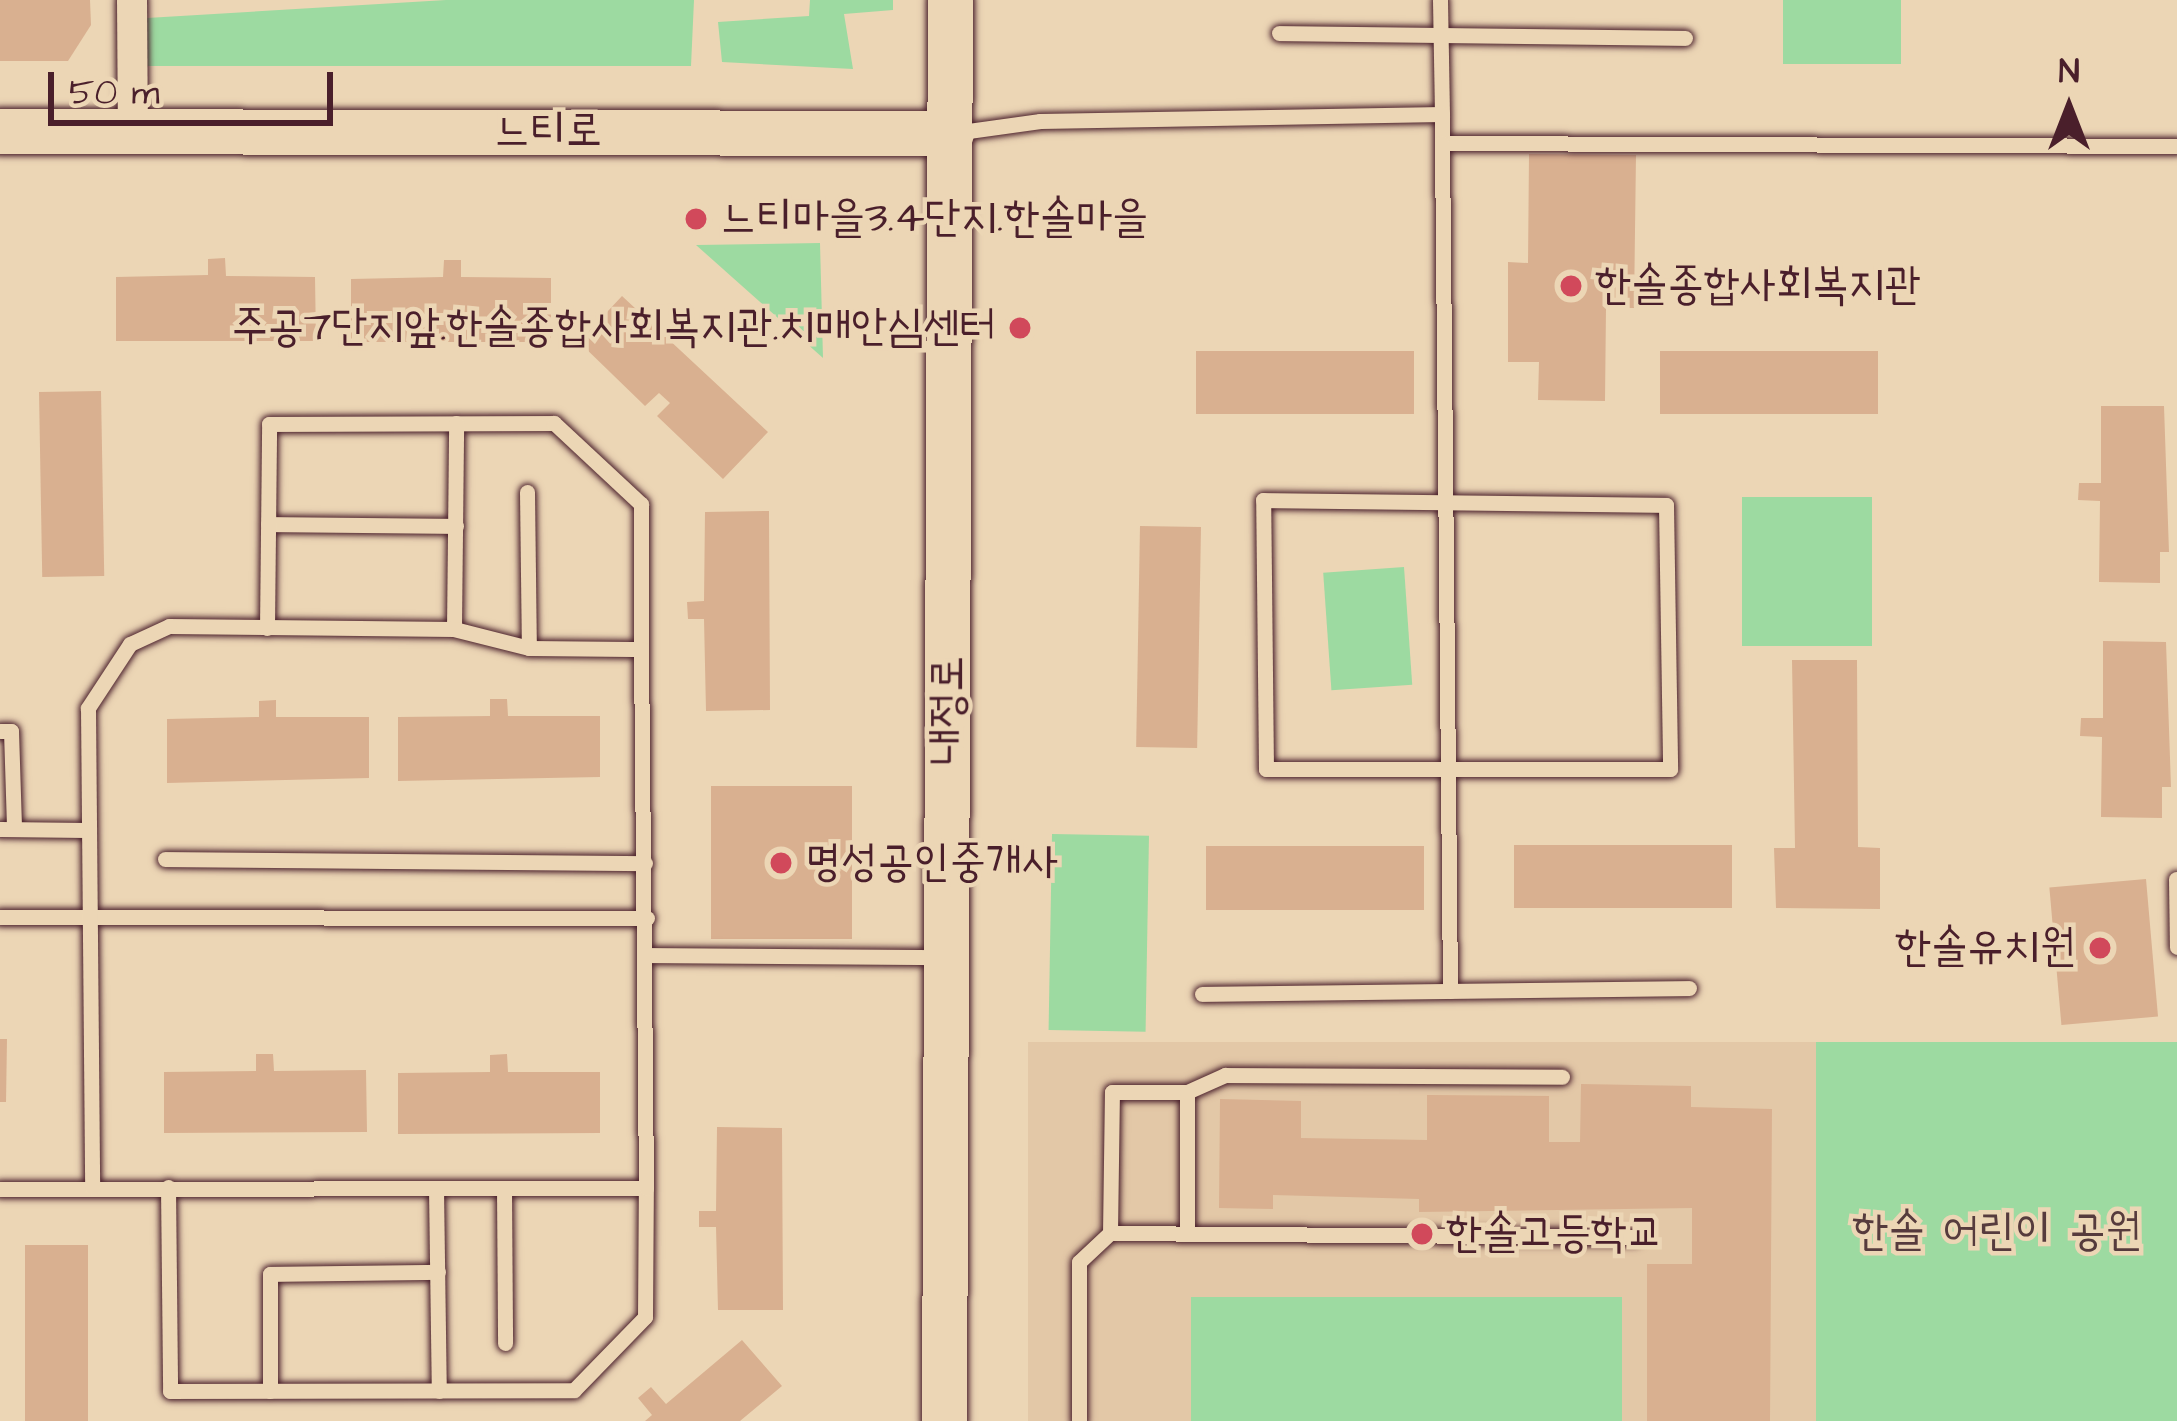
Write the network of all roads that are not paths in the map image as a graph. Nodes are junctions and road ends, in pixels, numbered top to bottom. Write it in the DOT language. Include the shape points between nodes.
graph roads {
  1 [pos="132,0"];
  2 [pos="950,0"];
  3 [pos="1440,0"];
  4 [pos="1279,33"];
  5 [pos="1441,34"];
  6 [pos="1685,38"];
  7 [pos="1442,114"];
  8 [pos="133,130"];
  9 [pos="0,131"];
  10 [pos="952,133"];
  11 [pos="1442,143"];
  12 [pos="2177,146"];
  13 [pos="456,423"];
  14 [pos="527,491"];
  15 [pos="1445,500"];
  16 [pos="268,524"];
  17 [pos="456,526"];
  18 [pos="267,628"];
  19 [pos="454,628"];
  20 [pos="530,648"];
  21 [pos="641,649"];
  22 [pos="0,731"];
  23 [pos="1448,770"];
  24 [pos="7,829"];
  25 [pos="86,830"];
  26 [pos="165,859"];
  27 [pos="645,863"];
  28 [pos="2176,879"];
  29 [pos="0,917"];
  30 [pos="90,917"];
  31 [pos="647,918"];
  32 [pos="2177,947"];
  33 [pos="647,955"];
  34 [pos="947,957"];
  35 [pos="1689,988"];
  36 [pos="1450,991"];
  37 [pos="1202,994"];
  38 [pos="1562,1077"];
  39 [pos="1187,1092"];
  40 [pos="168,1187"];
  41 [pos="92,1188"];
  42 [pos="436,1188"];
  43 [pos="504,1188"];
  44 [pos="646,1188"];
  45 [pos="0,1189"];
  46 [pos="1110,1233"];
  47 [pos="1187,1233"];
  48 [pos="1634,1237"];
  49 [pos="438,1272"];
  50 [pos="505,1343"];
  51 [pos="270,1390"];
  52 [pos="439,1390"];
  53 [pos="944,1421"];
  54 [pos="1078,1421"];
  1 -- 8 [label="street"];
  2 -- 10 [label="street, 내정로"];
  3 -- 5 [label="lane"];
  4 -- 5 [label="lane"];
  5 -- 6 [label="lane"];
  5 -- 7 [label="lane"];
  7 -- 10 [label="lane" via="1040,121"];
  7 -- 11 [label="lane"];
  8 -- 9 [label="street, 느티로"];
  8 -- 10 [label="street, 느티로"];
  10 -- 34 [label="street, 내정로"];
  11 -- 12 [label="lane"];
  11 -- 15 [label="lane"];
  13 -- 16 [label="lane" via="269,424"];
  13 -- 17 [label="lane"];
  13 -- 21 [label="lane" via="554,423 641,504"];
  14 -- 20 [label="lane"];
  15 -- 23 [label="lane"];
  15 -- 23 [label="lane" via="1263,500 1265,724 1266,769"];
  15 -- 23 [label="lane" via="1666,506 1670,769"];
  16 -- 17 [label="lane"];
  16 -- 18 [label="lane"];
  17 -- 19 [label="lane"];
  18 -- 19 [label="lane"];
  18 -- 25 [label="lane" via="169,626 130,644 88,708"];
  19 -- 20 [label="lane"];
  20 -- 21 [label="lane"];
  21 -- 27 [label="lane"];
  22 -- 24 [label="lane" via="11,731"];
  23 -- 36 [label="lane"];
  24 -- 25 [label="lane"];
  25 -- 30 [label="lane"];
  26 -- 27 [label="lane"];
  27 -- 31 [label="lane"];
  28 -- 32 [label="lane"];
  29 -- 30 [label="lane"];
  30 -- 31 [label="lane"];
  30 -- 41 [label="lane"];
  31 -- 33 [label="lane"];
  33 -- 34 [label="lane"];
  33 -- 44 [label="lane"];
  34 -- 53 [label="street, 내정로"];
  35 -- 36 [label="lane"];
  36 -- 37 [label="lane"];
  38 -- 39 [label="lane" via="1225,1075"];
  39 -- 46 [label="lane" via="1112,1092"];
  39 -- 47 [label="lane"];
  40 -- 41 [label="lane"];
  40 -- 42 [label="lane"];
  40 -- 51 [label="lane" via="170,1391"];
  41 -- 45 [label="lane"];
  42 -- 43 [label="lane"];
  42 -- 49 [label="lane"];
  43 -- 44 [label="lane"];
  43 -- 50 [label="lane"];
  44 -- 52 [label="lane" via="645,1317 574,1390"];
  46 -- 47 [label="lane"];
  46 -- 54 [label="lane" via="1079,1262"];
  47 -- 48 [label="lane"];
  49 -- 51 [label="lane" via="270,1274"];
  49 -- 52 [label="lane"];
  51 -- 52 [label="lane"];
}
